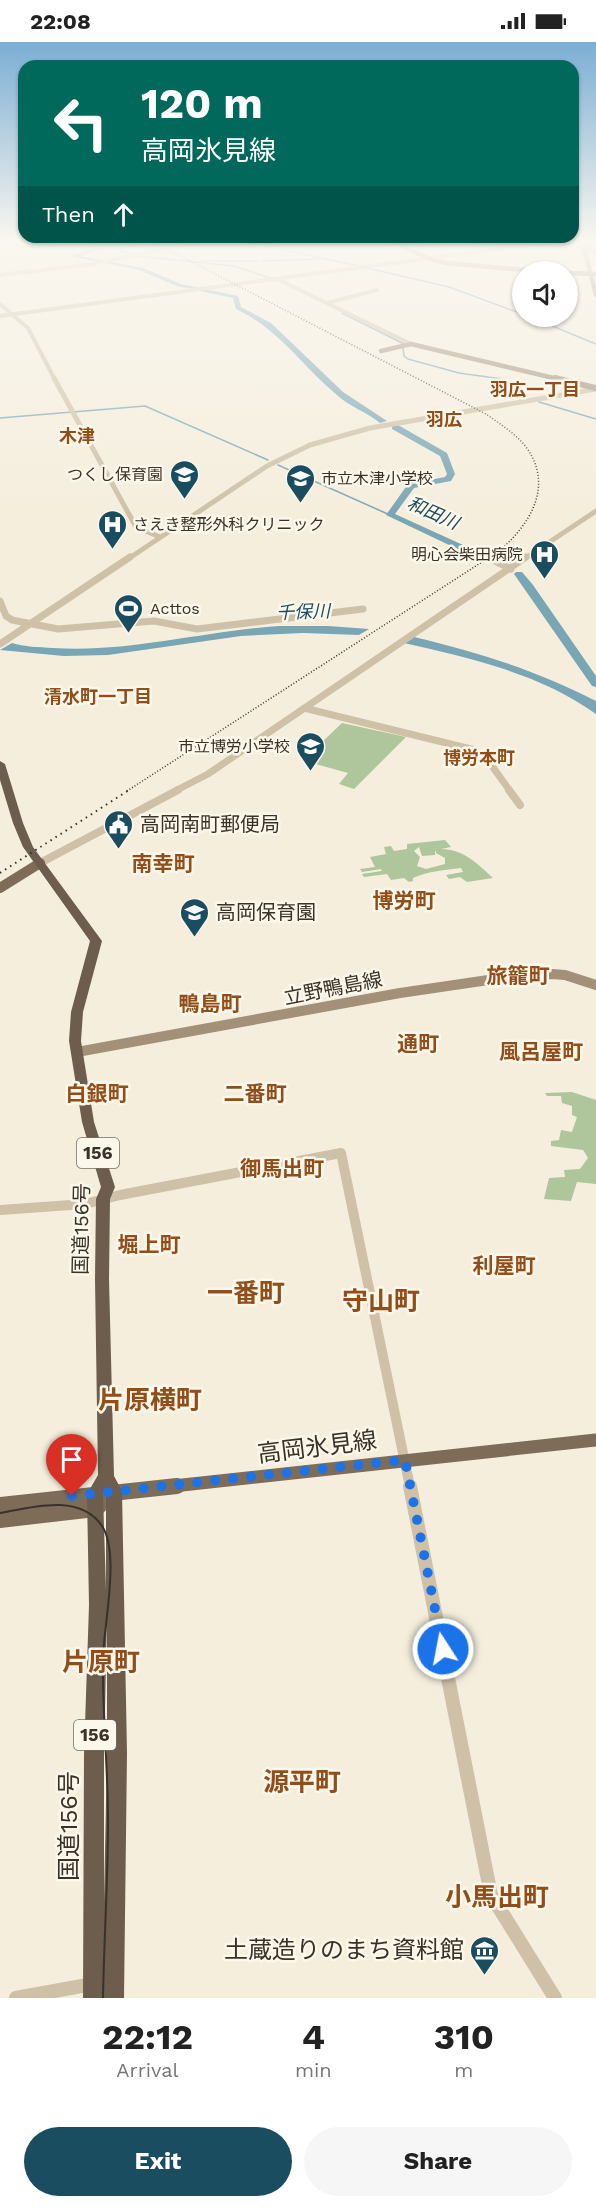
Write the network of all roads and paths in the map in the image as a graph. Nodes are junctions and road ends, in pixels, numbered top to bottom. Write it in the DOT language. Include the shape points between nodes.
graph roads {
  1 [pos="31,333"];
  2 [pos="389,333"];
  3 [pos="411,344"];
  4 [pos="381,351"];
  5 [pos="596,388"];
  6 [pos="596,511"];
  7 [pos="160,537"];
  8 [pos="478,553"];
  9 [pos="511,569"];
  10 [pos="0,601"];
  11 [pos="363,609"];
  12 [pos="29,624"];
  13 [pos="3,642"];
  14 [pos="304,708"];
  15 [pos="0,764"];
  16 [pos="520,805"];
  17 [pos="40,863"];
  18 [pos="0,888"];
  19 [pos="596,985"];
  20 [pos="77,1052"];
  21 [pos="103,1199"];
  22 [pos="0,1210"];
  23 [pos="596,1440"];
  24 [pos="405,1460"];
  25 [pos="110,1484"];
  26 [pos="95,1502"];
  27 [pos="0,1505"];
  28 [pos="0,1520"];
  29 [pos="94,1991"];
  30 [pos="16,1998"];
  31 [pos="113,1998"];
  32 [pos="555,1998"];
  1 -- 7 [label="street" via="136,527"];
  2 -- 3 [label="street"];
  3 -- 4 [label="main road"];
  3 -- 5 [label="main road"];
  5 -- 7 [label="street" via="387,425 330,439 280,459"];
  6 -- 9 [label="street"];
  7 -- 12 [label="street"];
  8 -- 9 [label="street"];
  9 -- 14 [label="street"];
  10 -- 12 [label="street" via="6,616"];
  11 -- 12 [label="street" via="197,629 154,621 57,630"];
  12 -- 13 [label="street"];
  14 -- 16 [label="street" via="475,750 487,759"];
  14 -- 17 [label="street" via="208,774"];
  15 -- 17 [label="highway, 国道156号 / 156" via="18,823"];
  17 -- 18 [label="main road"];
  17 -- 20 [label="highway, 国道156号 / 156" via="96,941 76,1012"];
  19 -- 20 [label="main road, 立野鴨島線" via="558,974 502,978"];
  20 -- 21 [label="highway, 国道156号 / 156" via="88,1122 108,1187"];
  21 -- 22 [label="street" via="85,1204"];
  21 -- 24 [label="street" via="341,1153"];
  21 -- 25 [label="highway, 国道156号 / 156"];
  23 -- 24 [label="main road, 高岡氷見線"];
  24 -- 25 [label="main road, 高岡氷見線"];
  24 -- 32 [label="street" via="491,1895"];
  25 -- 26 [label="highway"];
  25 -- 31 [label="highway, 国道156号 / 156" via="117,1764"];
  26 -- 27 [label="main road"];
  26 -- 28 [label="main road"];
  26 -- 29 [label="highway, 国道156号 / 156" via="98,1605"];
  29 -- 30 [label="street"];
}
